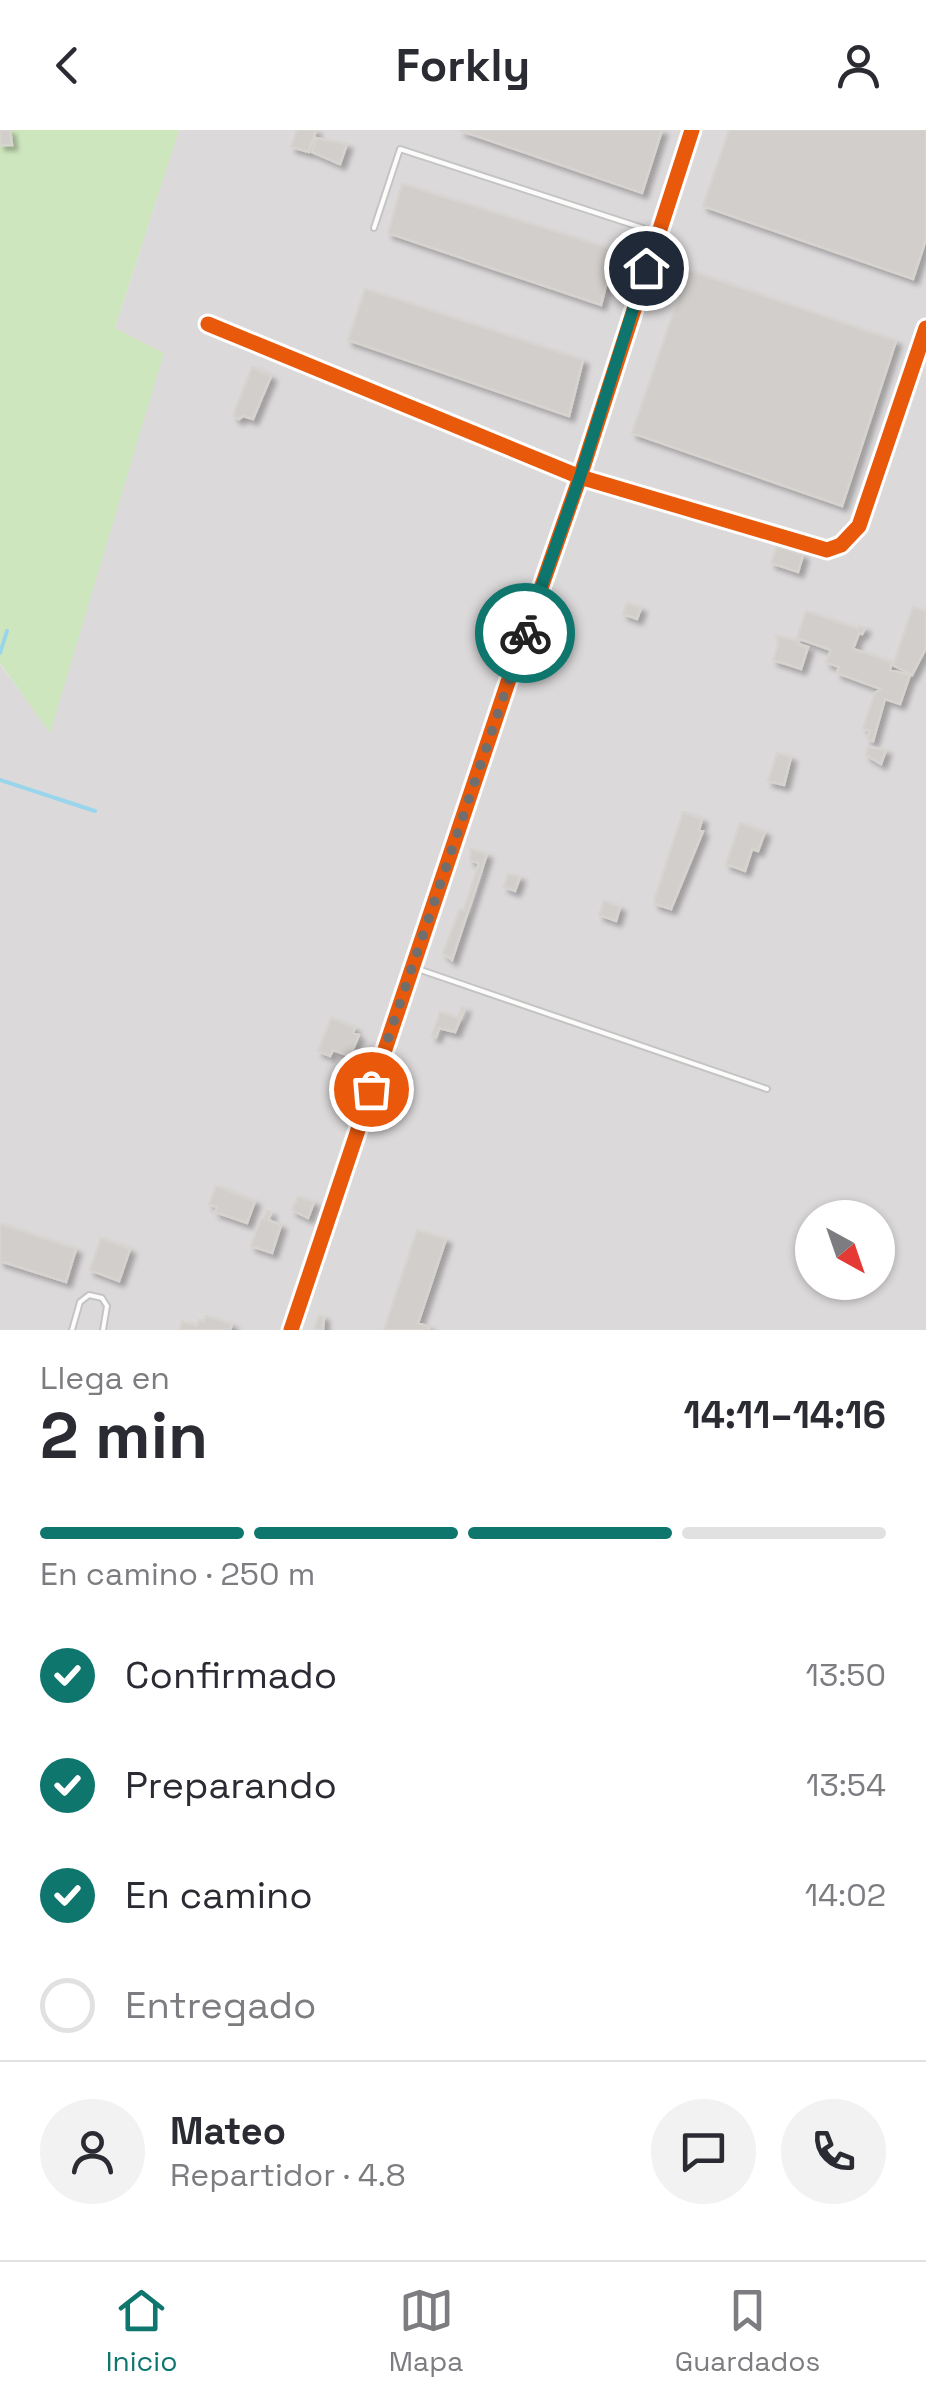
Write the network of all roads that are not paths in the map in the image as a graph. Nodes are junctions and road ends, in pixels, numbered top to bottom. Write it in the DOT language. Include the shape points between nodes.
graph roads {
  1 [pos="692,130"];
  2 [pos="374,228"];
  3 [pos="658,234"];
  4 [pos="208,324"];
  5 [pos="926,328"];
  6 [pos="580,477"];
  7 [pos="412,967"];
  8 [pos="766,1089"];
  9 [pos="72,1330"];
  10 [pos="102,1330"];
  11 [pos="291,1330"];
  1 -- 3 [label="street"];
  2 -- 3 [label="lane" via="400,149"];
  3 -- 6 [label="street"];
  4 -- 6 [label="street"];
  5 -- 6 [label="street" via="859,526 841,545 827,550"];
  6 -- 7 [label="street"];
  7 -- 8 [label="lane"];
  7 -- 11 [label="street"];
  9 -- 10 [label="lane" via="80,1302 89,1295 107,1306"];
}
